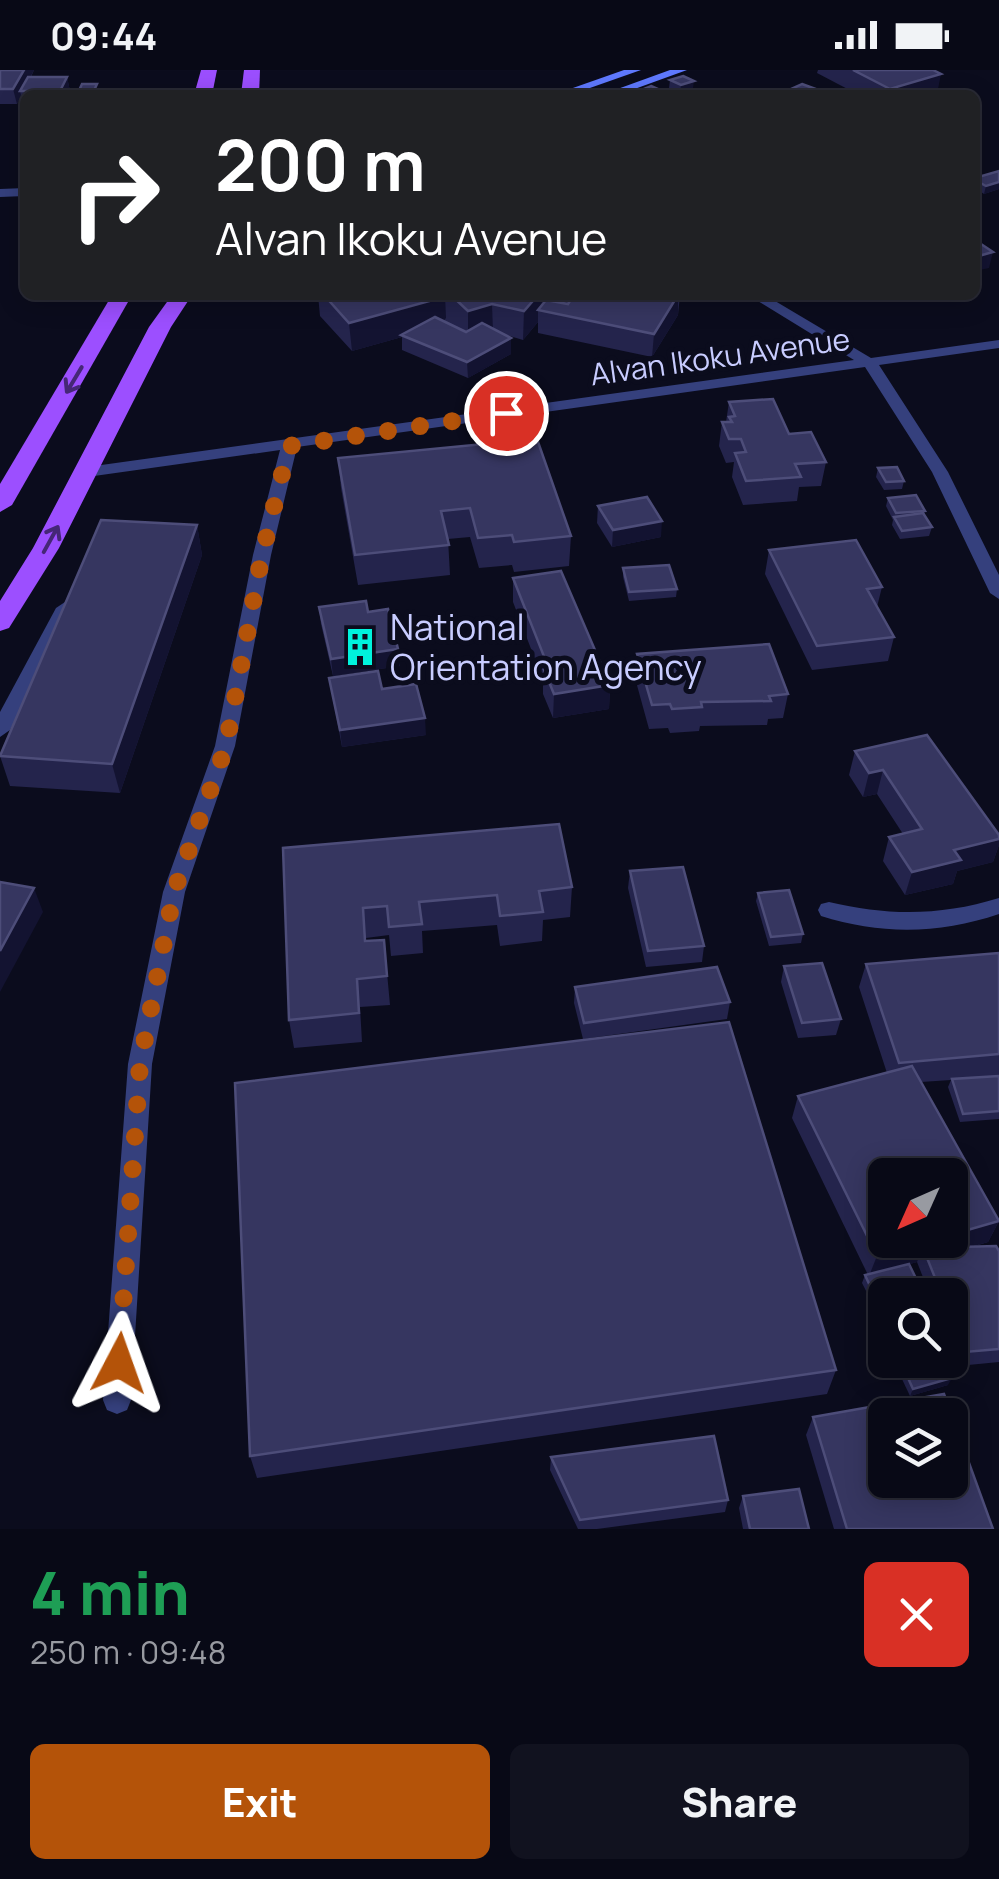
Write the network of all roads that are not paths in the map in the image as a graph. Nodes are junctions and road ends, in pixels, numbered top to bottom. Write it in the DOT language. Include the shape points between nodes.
graph roads {
  1 [pos="634,70"];
  2 [pos="681,70"];
  3 [pos="574,90"];
  4 [pos="623,90"];
  5 [pos="119,300"];
  6 [pos="179,300"];
  7 [pos="763,300"];
  8 [pos="999,344"];
  9 [pos="870,363"];
  10 [pos="289,446"];
  11 [pos="86,472"];
  12 [pos="0,504"];
  13 [pos="77,583"];
  14 [pos="999,593"];
  15 [pos="0,622"];
  16 [pos="0,730"];
  17 [pos="999,906"];
  18 [pos="829,910"];
  19 [pos="116,1400"];
  1 -- 3 [label="main road"];
  2 -- 4 [label="main road"];
  5 -- 12 [label="main road, one-way"];
  6 -- 11 [label="main road"];
  7 -- 9 [label="street"];
  8 -- 9 [label="street, Alvan Ikoku Avenue"];
  9 -- 10 [label="street, Alvan Ikoku Avenue"];
  9 -- 14 [label="street" via="940,472"];
  10 -- 11 [label="street, Alvan Ikoku Avenue"];
  10 -- 19 [label="street" via="226,746 174,892 140,1064"];
  15 -- 11 [label="main road, one-way"];
  13 -- 16 [label="street"];
  17 -- 18 [label="street" via="958,921 908,925"];
}
